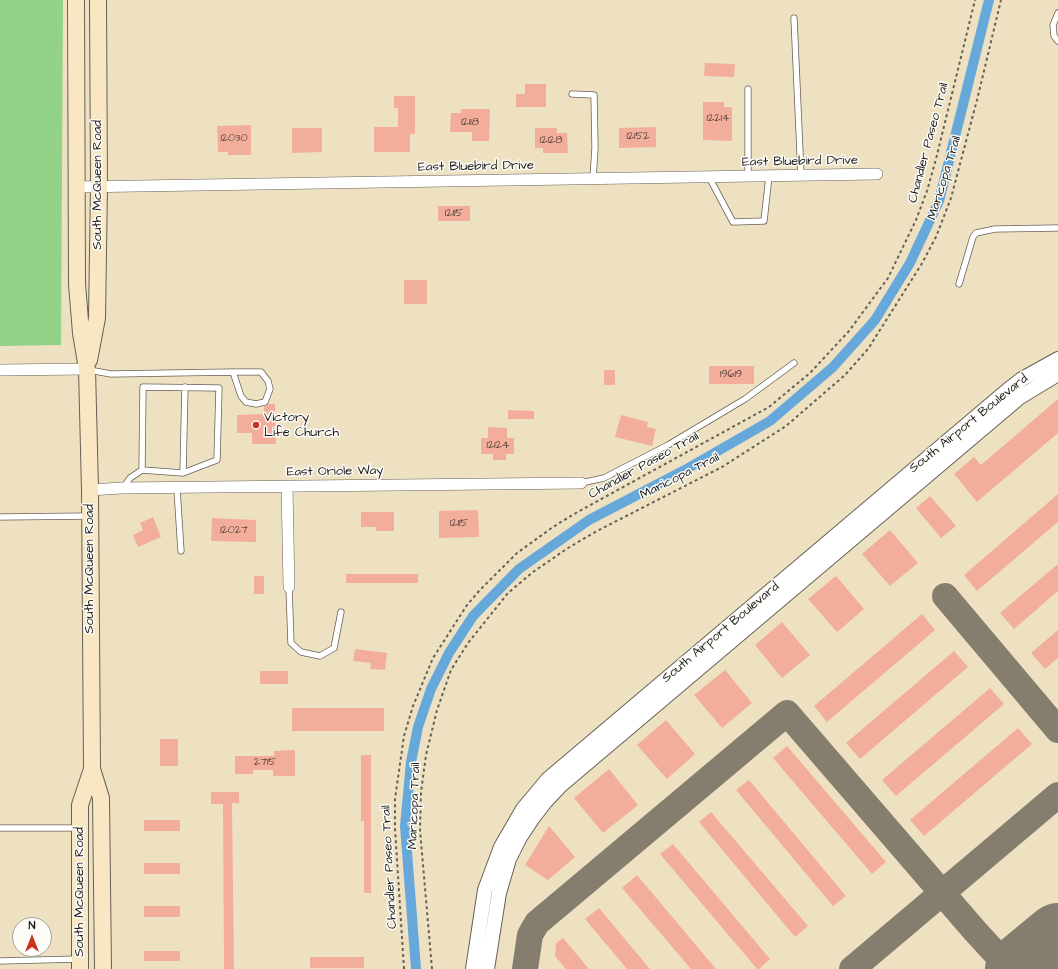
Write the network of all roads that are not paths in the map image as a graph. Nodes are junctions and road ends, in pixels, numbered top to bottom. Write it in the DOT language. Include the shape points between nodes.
graph roads {
  1 [pos="76,0"];
  2 [pos="98,0"];
  3 [pos="1058,13"];
  4 [pos="794,18"];
  5 [pos="1058,41"];
  6 [pos="748,88"];
  7 [pos="572,94"];
  8 [pos="877,174"];
  9 [pos="748,176"];
  10 [pos="769,176"];
  11 [pos="801,176"];
  12 [pos="709,177"];
  13 [pos="593,179"];
  14 [pos="99,186"];
  15 [pos="76,187"];
  16 [pos="1058,228"];
  17 [pos="959,284"];
  18 [pos="1058,359"];
  19 [pos="794,363"];
  20 [pos="87,369"];
  21 [pos="0,370"];
  22 [pos="233,372"];
  23 [pos="1058,374"];
  24 [pos="185,388"];
  25 [pos="929,465"];
  26 [pos="142,470"];
  27 [pos="183,473"];
  28 [pos="581,483"];
  29 [pos="287,487"];
  30 [pos="122,488"];
  31 [pos="177,489"];
  32 [pos="90,490"];
  33 [pos="90,516"];
  34 [pos="0,517"];
  35 [pos="181,552"];
  36 [pos="289,587"];
  37 [pos="341,612"];
  38 [pos="92,768"];
  39 [pos="0,828"];
  40 [pos="80,828"];
  41 [pos="484,940"];
  42 [pos="0,961"];
  43 [pos="80,964"];
  44 [pos="103,964"];
  45 [pos="473,969"];
  46 [pos="487,969"];
  1 -- 15 [label="main road, South McQueen Road"];
  2 -- 14 [label="main road, South McQueen Road"];
  3 -- 5 [label="lane" via="1053,25 1054,36"];
  4 -- 11 [label="lane"];
  6 -- 9 [label="lane"];
  7 -- 13 [label="lane" via="594,95"];
  8 -- 11 [label="street, East Bluebird Drive"];
  9 -- 10 [label="street, East Bluebird Drive"];
  9 -- 12 [label="street, East Bluebird Drive"];
  10 -- 11 [label="street, East Bluebird Drive"];
  10 -- 12 [label="lane" via="764,221 733,222"];
  12 -- 13 [label="street, East Bluebird Drive"];
  13 -- 14 [label="street, East Bluebird Drive"];
  14 -- 15 [label="street, East Bluebird Drive"];
  14 -- 20 [label="main road, South McQueen Road" via="97,318"];
  15 -- 20 [label="main road, South McQueen Road" via="77,284"];
  16 -- 17 [label="lane" via="976,233"];
  18 -- 25 [label="street, South Airport Boulevard" via="1008,389"];
  19 -- 28 [label="lane" via="745,399 668,445 604,478"];
  20 -- 21 [label="street"];
  20 -- 22 [label="lane" via="111,374"];
  20 -- 32 [label="main road, South McQueen Road"];
  22 -- 22 [label="lane" via="261,372 270,389 265,402 246,402 241,396"];
  23 -- 25 [label="street, South Airport Boulevard" via="1020,397"];
  24 -- 26 [label="lane" via="143,387"];
  24 -- 27 [label="lane"];
  24 -- 27 [label="lane" via="219,388 217,460"];
  25 -- 41 [label="street, South Airport Boulevard" via="560,786 545,802 520,837 509,859"];
  26 -- 27 [label="lane"];
  26 -- 30 [label="lane" via="130,478"];
  28 -- 29 [label="street, East Oriole Way"];
  29 -- 31 [label="street, East Oriole Way"];
  29 -- 36 [label="street"];
  30 -- 31 [label="street, East Oriole Way"];
  30 -- 32 [label="street, East Oriole Way"];
  31 -- 35 [label="lane"];
  32 -- 33 [label="main road, South McQueen Road"];
  33 -- 34 [label="lane"];
  33 -- 38 [label="main road, South McQueen Road"];
  36 -- 37 [label="lane" via="291,643 301,652 320,656 334,648"];
  38 -- 40 [label="main road, South McQueen Road" via="80,805"];
  38 -- 44 [label="main road, South McQueen Road" via="102,798"];
  39 -- 40 [label="lane"];
  40 -- 43 [label="main road, South McQueen Road"];
  41 -- 45 [label="street, South Airport Boulevard"];
  41 -- 46 [label="street, South Airport Boulevard"];
  42 -- 43 [label="lane"];
  43 -- 44 [label="main road"];
}
